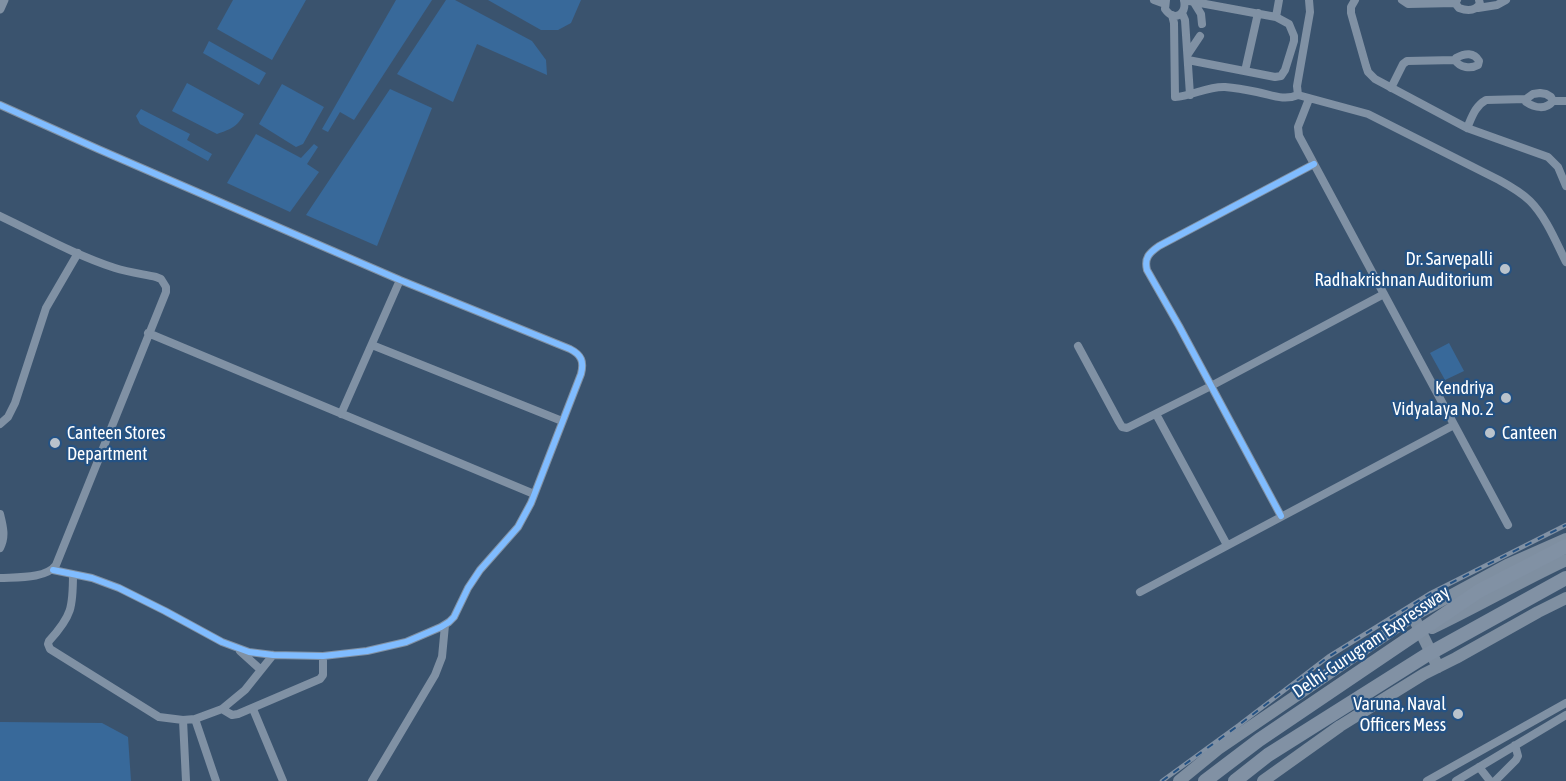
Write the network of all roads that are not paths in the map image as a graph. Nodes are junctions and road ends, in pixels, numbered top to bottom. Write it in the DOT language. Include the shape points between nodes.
graph roads {
  1 [pos="4,0"];
  2 [pos="1154,0"];
  3 [pos="1184,0"];
  4 [pos="1279,0"];
  5 [pos="1309,0"];
  6 [pos="1354,0"];
  7 [pos="1402,0"];
  8 [pos="1506,0"];
  9 [pos="1456,1"];
  10 [pos="1165,2"];
  11 [pos="1194,2"];
  12 [pos="1478,4"];
  13 [pos="0,9"];
  14 [pos="1182,13"];
  15 [pos="1258,13"];
  16 [pos="1172,15"];
  17 [pos="1276,17"];
  18 [pos="1203,24"];
  19 [pos="1200,36"];
  20 [pos="1188,57"];
  21 [pos="1455,60"];
  22 [pos="1245,71"];
  23 [pos="1391,88"];
  24 [pos="1190,95"];
  25 [pos="1298,95"];
  26 [pos="1309,99"];
  27 [pos="1526,99"];
  28 [pos="1553,101"];
  29 [pos="1566,101"];
  30 [pos="0,105"];
  31 [pos="1467,128"];
  32 [pos="1314,164"];
  33 [pos="1562,166"];
  34 [pos="1566,186"];
  35 [pos="0,216"];
  36 [pos="78,253"];
  37 [pos="1566,262"];
  38 [pos="400,280"];
  39 [pos="1384,294"];
  40 [pos="148,333"];
  41 [pos="372,345"];
  42 [pos="1078,346"];
  43 [pos="1211,386"];
  44 [pos="341,414"];
  45 [pos="1156,414"];
  46 [pos="562,421"];
  47 [pos="0,424"];
  48 [pos="1454,425"];
  49 [pos="534,494"];
  50 [pos="0,514"];
  51 [pos="1281,516"];
  52 [pos="1508,525"];
  53 [pos="1566,538"];
  54 [pos="1227,545"];
  55 [pos="1566,546"];
  56 [pos="0,548"];
  57 [pos="1566,560"];
  58 [pos="53,570"];
  59 [pos="73,574"];
  60 [pos="1566,578"];
  61 [pos="0,579"];
  62 [pos="1140,592"];
  63 [pos="1566,598"];
  64 [pos="1413,616"];
  65 [pos="445,625"];
  66 [pos="1404,642"];
  67 [pos="239,649"];
  68 [pos="273,655"];
  69 [pos="324,656"];
  70 [pos="1438,667"];
  71 [pos="261,670"];
  72 [pos="1566,704"];
  73 [pos="222,709"];
  74 [pos="253,709"];
  75 [pos="1566,715"];
  76 [pos="195,719"];
  77 [pos="183,720"];
  78 [pos="1528,726"];
  79 [pos="1535,733"];
  80 [pos="1515,745"];
  81 [pos="1479,767"];
  82 [pos="186,781"];
  83 [pos="216,781"];
  84 [pos="283,781"];
  85 [pos="372,781"];
  86 [pos="1179,781"];
  87 [pos="1205,781"];
  88 [pos="1235,781"];
  89 [pos="1263,781"];
  90 [pos="1427,781"];
  91 [pos="1456,781"];
  92 [pos="1490,781"];
  93 [pos="1495,781"];
  1 -- 13 [label="street"];
  2 -- 10 [label="street"];
  3 -- 11 [label="street"];
  3 -- 14 [label="street"];
  4 -- 17 [label="street"];
  5 -- 25 [label="street"];
  6 -- 23 [label="street" via="1351,13 1365,66"];
  7 -- 9 [label="street" via="1408,4"];
  8 -- 12 [label="street" via="1497,5"];
  9 -- 12 [label="street" via="1462,9 1472,10"];
  10 -- 16 [label="street" via="1166,12"];
  11 -- 15 [label="street"];
  11 -- 18 [label="street"];
  14 -- 16 [label="street"];
  14 -- 20 [label="street"];
  15 -- 17 [label="street"];
  15 -- 22 [label="street"];
  16 -- 24 [label="street" via="1175,97"];
  17 -- 22 [label="street" via="1289,24 1294,36 1284,73 1275,77"];
  19 -- 20 [label="street"];
  20 -- 22 [label="street"];
  20 -- 24 [label="street"];
  21 -- 23 [label="street" via="1407,61"];
  23 -- 31 [label="street"];
  24 -- 25 [label="street" via="1217,87 1284,98"];
  25 -- 26 [label="street"];
  26 -- 32 [label="street" via="1298,132"];
  26 -- 37 [label="street" via="1368,114 1515,190 1539,212"];
  27 -- 28 [label="street" via="1543,93"];
  27 -- 28 [label="street" via="1541,107"];
  27 -- 31 [label="street" via="1483,102"];
  28 -- 29 [label="street"];
  30 -- 38 [label="street"];
  31 -- 33 [label="street" via="1543,155"];
  32 -- 39 [label="street"];
  32 -- 43 [label="street" via="1158,246 1146,257 1148,270"];
  33 -- 34 [label="street"];
  35 -- 36 [label="street"];
  36 -- 40 [label="street" via="114,268 156,277 164,283 166,292"];
  36 -- 47 [label="street" via="46,308 15,403"];
  38 -- 41 [label="street"];
  38 -- 46 [label="street" via="576,352 583,368"];
  39 -- 43 [label="street"];
  39 -- 48 [label="street"];
  40 -- 44 [label="street"];
  40 -- 58 [label="street"];
  41 -- 44 [label="street"];
  41 -- 46 [label="street"];
  42 -- 45 [label="street" via="1122,427"];
  43 -- 45 [label="street"];
  43 -- 51 [label="street"];
  44 -- 49 [label="street"];
  45 -- 54 [label="street"];
  46 -- 49 [label="street"];
  48 -- 51 [label="street"];
  48 -- 52 [label="street"];
  49 -- 65 [label="street" via="519,526 480,570 454,617"];
  50 -- 56 [label="street" via="4,539"];
  51 -- 54 [label="street"];
  53 -- 64 [label="main road"];
  54 -- 62 [label="street"];
  55 -- 66 [label="highway, Delhi-Gurugram Expressway, bridge" via="1479,591"];
  57 -- 66 [label="main road, bridge"];
  58 -- 59 [label="street"];
  58 -- 61 [label="street"];
  59 -- 67 [label="street" via="118,588"];
  59 -- 77 [label="street" via="71,611 49,641 50,649 159,717"];
  60 -- 88 [label="highway, Delhi-Gurugram Expressway, bridge" via="1425,656 1268,755"];
  63 -- 70 [label="main road"];
  64 -- 70 [label="main road"];
  64 -- 86 [label="main road" via="1218,749"];
  65 -- 69 [label="street" via="395,645"];
  65 -- 85 [label="street" via="440,665"];
  66 -- 87 [label="highway, Delhi-Gurugram Expressway, bridge"];
  67 -- 68 [label="street"];
  67 -- 71 [label="street"];
  68 -- 69 [label="street"];
  68 -- 71 [label="street"];
  69 -- 74 [label="street" via="320,680"];
  70 -- 89 [label="main road" via="1340,726"];
  71 -- 73 [label="street"];
  72 -- 78 [label="street"];
  73 -- 74 [label="street" via="235,715"];
  73 -- 76 [label="street"];
  74 -- 84 [label="street"];
  75 -- 79 [label="street"];
  76 -- 77 [label="street"];
  76 -- 83 [label="street"];
  77 -- 82 [label="street"];
  78 -- 79 [label="street"];
  78 -- 90 [label="street"];
  79 -- 80 [label="street"];
  80 -- 81 [label="street"];
  80 -- 93 [label="street" via="1517,759"];
  81 -- 91 [label="street"];
  81 -- 92 [label="street"];
}
